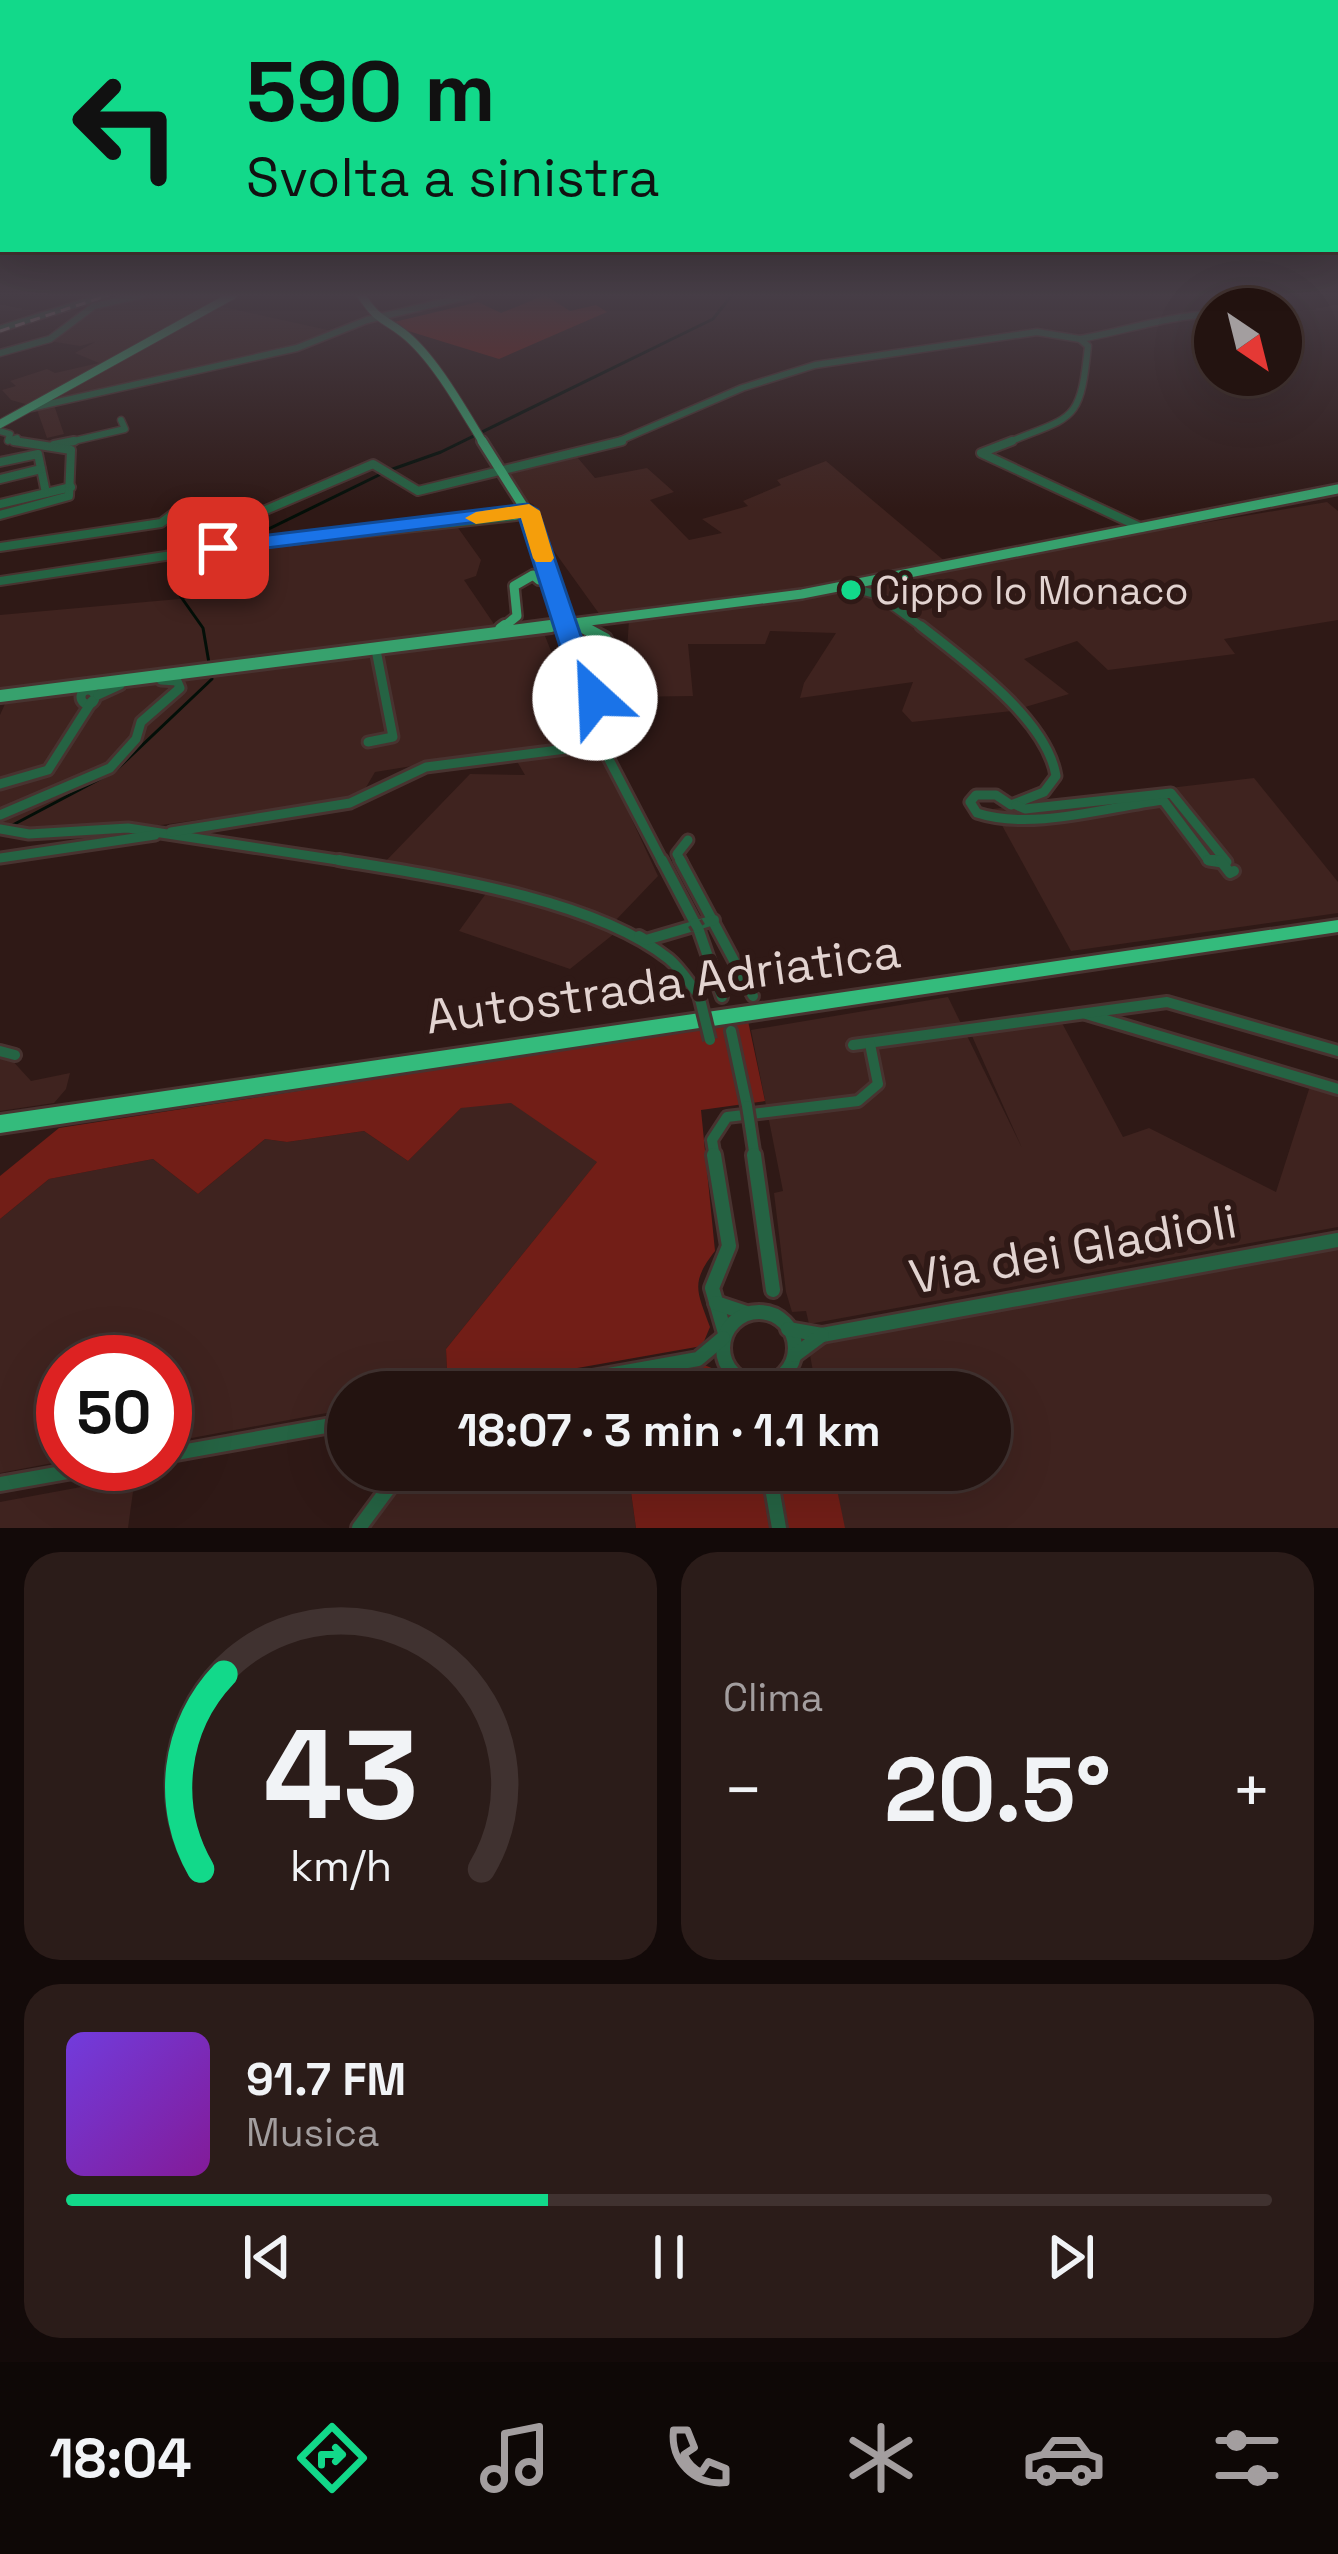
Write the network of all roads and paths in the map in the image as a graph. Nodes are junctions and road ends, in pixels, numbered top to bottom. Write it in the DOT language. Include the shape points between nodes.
graph roads {
  1 [pos="103,366"];
  2 [pos="104,366"];
  3 [pos="216,366"];
  4 [pos="431,366"];
  5 [pos="811,366"];
  6 [pos="1086,366"];
  7 [pos="28,409"];
  8 [pos="121,420"];
  9 [pos="3,422"];
  10 [pos="11,441"];
  11 [pos="49,446"];
  12 [pos="0,462"];
  13 [pos="41,470"];
  14 [pos="504,474"];
  15 [pos="14,476"];
  16 [pos="0,478"];
  17 [pos="1338,489"];
  18 [pos="70,491"];
  19 [pos="46,493"];
  20 [pos="25,498"];
  21 [pos="0,504"];
  22 [pos="522,513"];
  23 [pos="0,515"];
  24 [pos="1143,528"];
  25 [pos="0,547"];
  26 [pos="542,576"];
  27 [pos="0,580"];
  28 [pos="840,587"];
  29 [pos="876,591"];
  30 [pos="517,610"];
  31 [pos="634,617"];
  32 [pos="561,625"];
  33 [pos="476,634"];
  34 [pos="604,639"];
  35 [pos="376,650"];
  36 [pos="138,678"];
  37 [pos="591,691"];
  38 [pos="32,692"];
  39 [pos="92,696"];
  40 [pos="1,697"];
  41 [pos="596,741"];
  42 [pos="368,742"];
  43 [pos="0,784"];
  44 [pos="1015,804"];
  45 [pos="0,815"];
  46 [pos="2,830"];
  47 [pos="158,835"];
  48 [pos="688,840"];
  49 [pos="0,858"];
  50 [pos="713,920"];
  51 [pos="1338,923"];
  52 [pos="625,931"];
  53 [pos="754,996"];
  54 [pos="722,997"];
  55 [pos="1080,1012"];
  56 [pos="731,1031"];
  57 [pos="710,1040"];
  58 [pos="870,1044"];
  59 [pos="853,1045"];
  60 [pos="0,1051"];
  61 [pos="1338,1052"];
  62 [pos="15,1055"];
  63 [pos="1338,1089"];
  64 [pos="749,1115"];
  65 [pos="0,1120"];
  66 [pos="1338,1240"];
  67 [pos="773,1290"];
  68 [pos="716,1303"];
  69 [pos="746,1313"];
  70 [pos="788,1329"];
  71 [pos="724,1335"];
  72 [pos="822,1335"];
  73 [pos="795,1355"];
  74 [pos="698,1359"];
  75 [pos="631,1371"];
  76 [pos="722,1371"];
  77 [pos="737,1371"];
  78 [pos="785,1371"];
  79 [pos="327,1426"];
  80 [pos="192,1449"];
  81 [pos="36,1478"];
  82 [pos="0,1484"];
  83 [pos="386,1491"];
  84 [pos="773,1491"];
  85 [pos="359,1528"];
  86 [pos="779,1528"];
  1 -- 9 [label="main road"];
  2 -- 7 [label="main road"];
  3 -- 7 [label="street"];
  4 -- 14 [label="main road"];
  5 -- 14 [label="street" via="636,436"];
  6 -- 24 [label="street" via="1072,416 981,453"];
  7 -- 9 [label="main road"];
  8 -- 11 [label="street" via="125,429"];
  9 -- 10 [label="street"];
  10 -- 11 [label="street"];
  11 -- 18 [label="street" via="71,450"];
  12 -- 13 [label="street" via="38,454"];
  13 -- 15 [label="street"];
  13 -- 19 [label="street"];
  14 -- 22 [label="main road"];
  14 -- 25 [label="street" via="418,491 374,464 248,518 173,514 161,523"];
  15 -- 16 [label="street"];
  15 -- 20 [label="street"];
  17 -- 24 [label="main road"];
  18 -- 19 [label="street"];
  18 -- 23 [label="street" via="60,502"];
  19 -- 20 [label="street"];
  20 -- 21 [label="street"];
  22 -- 26 [label="main road"];
  22 -- 27 [label="street"];
  24 -- 29 [label="main road" via="896,577"];
  26 -- 30 [label="main road" via="512,590"];
  26 -- 32 [label="main road"];
  28 -- 29 [label="main road"];
  28 -- 31 [label="main road"];
  28 -- 32 [label="main road"];
  29 -- 44 [label="street" via="1018,708 1048,748 1056,778"];
  30 -- 32 [label="main road"];
  30 -- 33 [label="main road" via="510,626"];
  31 -- 32 [label="main road"];
  31 -- 34 [label="main road" via="610,625"];
  32 -- 33 [label="main road"];
  32 -- 34 [label="main road" via="590,628"];
  32 -- 35 [label="main road"];
  32 -- 37 [label="main road"];
  33 -- 40 [label="main road"];
  34 -- 37 [label="main road" via="618,676"];
  35 -- 36 [label="main road"];
  35 -- 42 [label="street" via="393,737"];
  36 -- 38 [label="main road"];
  36 -- 39 [label="street"];
  37 -- 41 [label="main road"];
  38 -- 39 [label="street"];
  38 -- 40 [label="main road"];
  39 -- 43 [label="street" via="48,770"];
  39 -- 45 [label="street" via="139,682 181,685 141,722 112,766"];
  41 -- 47 [label="street" via="426,767 330,808"];
  41 -- 54 [label="street" via="696,925"];
  44 -- 44 [label="street" via="986,793 970,802 997,818 1163,800 1209,861 1234,871 1171,793"];
  46 -- 47 [label="street" via="105,827"];
  47 -- 49 [label="street"];
  47 -- 52 [label="street" via="530,897"];
  48 -- 50 [label="street" via="677,854"];
  50 -- 52 [label="street" via="646,940"];
  50 -- 53 [label="street"];
  51 -- 65 [label="highway, Autostrada Adriatica"];
  52 -- 57 [label="street, bridge" via="686,975"];
  55 -- 58 [label="street"];
  55 -- 61 [label="street" via="1167,1002"];
  55 -- 63 [label="street"];
  56 -- 64 [label="street"];
  58 -- 59 [label="street"];
  58 -- 64 [label="street" via="878,1084 858,1101"];
  60 -- 62 [label="street"];
  64 -- 67 [label="street"];
  64 -- 68 [label="street" via="719,1124 712,1140 729,1246 711,1276"];
  66 -- 72 [label="street, Via dei Gladioli"];
  68 -- 69 [label="street"];
  68 -- 71 [label="street"];
  69 -- 70 [label="street, Via dei Gladioli" via="766,1312"];
  69 -- 71 [label="street, Via dei Gladioli"];
  70 -- 72 [label="street, Via dei Gladioli"];
  70 -- 73 [label="street"];
  71 -- 74 [label="street, Via dei Gladioli"];
  71 -- 77 [label="street"];
  72 -- 73 [label="street, Via dei Gladioli"];
  73 -- 78 [label="street, Via dei Gladioli"];
  74 -- 75 [label="street, Via dei Gladioli"];
  74 -- 76 [label="street, Via dei Gladioli"];
  79 -- 80 [label="street"];
  81 -- 82 [label="street"];
  83 -- 85 [label="street"];
  84 -- 86 [label="street"];
}
